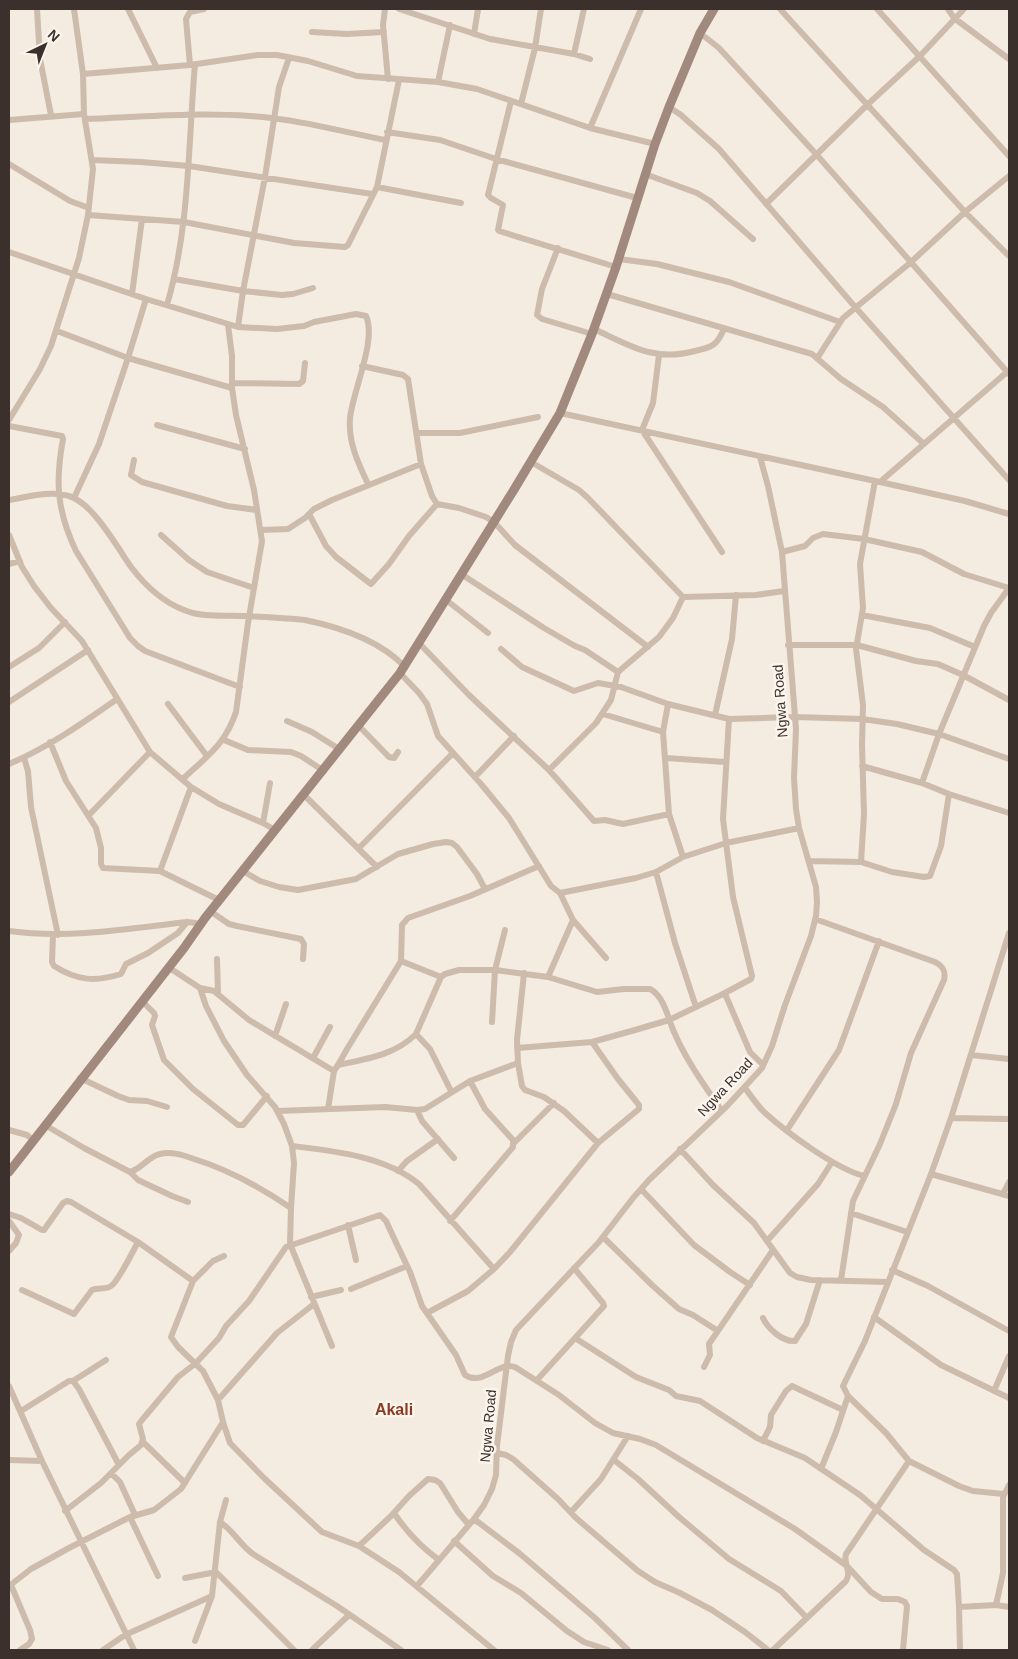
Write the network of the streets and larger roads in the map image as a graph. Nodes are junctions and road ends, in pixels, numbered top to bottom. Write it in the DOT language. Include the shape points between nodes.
graph roads {
  1 [pos="37,9"];
  2 [pos="74,9"];
  3 [pos="128,9"];
  4 [pos="204,9"];
  5 [pos="385,9"];
  6 [pos="399,9"];
  7 [pos="478,9"];
  8 [pos="541,9"];
  9 [pos="584,9"];
  10 [pos="641,9"];
  11 [pos="714,9"];
  12 [pos="780,9"];
  13 [pos="878,9"];
  14 [pos="948,9"];
  15 [pos="964,9"];
  16 [pos="954,18"];
  17 [pos="450,25"];
  18 [pos="312,32"];
  19 [pos="384,32"];
  20 [pos="700,33"];
  21 [pos="474,34"];
  22 [pos="535,48"];
  23 [pos="574,54"];
  24 [pos="920,56"];
  25 [pos="289,58"];
  26 [pos="590,59"];
  27 [pos="1009,59"];
  28 [pos="192,64"];
  29 [pos="157,68"];
  30 [pos="83,74"];
  31 [pos="388,79"];
  32 [pos="399,80"];
  33 [pos="438,82"];
  34 [pos="511,101"];
  35 [pos="521,104"];
  36 [pos="867,105"];
  37 [pos="669,107"];
  38 [pos="51,116"];
  39 [pos="190,116"];
  40 [pos="84,117"];
  41 [pos="275,118"];
  42 [pos="9,120"];
  43 [pos="590,128"];
  44 [pos="387,132"];
  45 [pos="385,140"];
  46 [pos="655,144"];
  47 [pos="816,154"];
  48 [pos="1009,156"];
  49 [pos="496,159"];
  50 [pos="92,160"];
  51 [pos="9,164"];
  52 [pos="189,166"];
  53 [pos="645,174"];
  54 [pos="1009,176"];
  55 [pos="265,177"];
  56 [pos="377,187"];
  57 [pos="372,194"];
  58 [pos="637,198"];
  59 [pos="461,204"];
  60 [pos="766,204"];
  61 [pos="88,212"];
  62 [pos="965,212"];
  63 [pos="142,219"];
  64 [pos="184,222"];
  65 [pos="255,236"];
  66 [pos="753,238"];
  67 [pos="558,248"];
  68 [pos="9,252"];
  69 [pos="1009,256"];
  70 [pos="618,263"];
  71 [pos="910,263"];
  72 [pos="74,273"];
  73 [pos="174,279"];
  74 [pos="312,288"];
  75 [pos="244,291"];
  76 [pos="132,294"];
  77 [pos="607,294"];
  78 [pos="146,299"];
  79 [pos="167,305"];
  80 [pos="856,308"];
  81 [pos="840,322"];
  82 [pos="228,325"];
  83 [pos="238,327"];
  84 [pos="724,328"];
  85 [pos="57,331"];
  86 [pos="593,332"];
  87 [pos="659,355"];
  88 [pos="818,357"];
  89 [pos="128,358"];
  90 [pos="305,363"];
  91 [pos="362,366"];
  92 [pos="1008,373"];
  93 [pos="232,386"];
  94 [pos="560,413"];
  95 [pos="538,417"];
  96 [pos="954,418"];
  97 [pos="9,420"];
  98 [pos="158,425"];
  99 [pos="9,426"];
  100 [pos="642,430"];
  101 [pos="417,433"];
  102 [pos="924,444"];
  103 [pos="245,449"];
  104 [pos="760,457"];
  105 [pos="134,460"];
  106 [pos="531,462"];
  107 [pos="421,464"];
  108 [pos="1009,480"];
  109 [pos="877,482"];
  110 [pos="368,484"];
  111 [pos="58,494"];
  112 [pos="74,498"];
  113 [pos="9,500"];
  114 [pos="437,504"];
  115 [pos="257,510"];
  116 [pos="309,514"];
  117 [pos="1009,514"];
  118 [pos="494,522"];
  119 [pos="261,530"];
  120 [pos="9,535"];
  121 [pos="161,535"];
  122 [pos="864,538"];
  123 [pos="722,552"];
  124 [pos="782,552"];
  125 [pos="20,561"];
  126 [pos="9,564"];
  127 [pos="461,574"];
  128 [pos="254,588"];
  129 [pos="784,591"];
  130 [pos="736,595"];
  131 [pos="683,597"];
  132 [pos="445,599"];
  133 [pos="862,615"];
  134 [pos="249,616"];
  135 [pos="65,622"];
  136 [pos="488,633"];
  137 [pos="418,643"];
  138 [pos="788,645"];
  139 [pos="857,645"];
  140 [pos="648,647"];
  141 [pos="975,647"];
  142 [pos="501,649"];
  143 [pos="88,650"];
  144 [pos="9,667"];
  145 [pos="402,669"];
  146 [pos="618,672"];
  147 [pos="963,675"];
  148 [pos="240,687"];
  149 [pos="615,687"];
  150 [pos="117,699"];
  151 [pos="1009,700"];
  152 [pos="9,702"];
  153 [pos="168,704"];
  154 [pos="668,704"];
  155 [pos="603,714"];
  156 [pos="715,715"];
  157 [pos="795,716"];
  158 [pos="729,719"];
  159 [pos="862,719"];
  160 [pos="287,721"];
  161 [pos="359,726"];
  162 [pos="663,732"];
  163 [pos="939,734"];
  164 [pos="514,736"];
  165 [pos="224,740"];
  166 [pos="50,742"];
  167 [pos="339,749"];
  168 [pos="150,752"];
  169 [pos="398,752"];
  170 [pos="453,753"];
  171 [pos="208,756"];
  172 [pos="24,758"];
  173 [pos="666,758"];
  174 [pos="1009,759"];
  175 [pos="725,762"];
  176 [pos="9,764"];
  177 [pos="862,766"];
  178 [pos="324,770"];
  179 [pos="550,770"];
  180 [pos="475,777"];
  181 [pos="183,779"];
  182 [pos="270,783"];
  183 [pos="922,783"];
  184 [pos="191,787"];
  185 [pos="949,794"];
  186 [pos="304,795"];
  187 [pos="1009,813"];
  188 [pos="669,814"];
  189 [pos="89,815"];
  190 [pos="264,823"];
  191 [pos="799,828"];
  192 [pos="275,830"];
  193 [pos="726,843"];
  194 [pos="359,848"];
  195 [pos="683,857"];
  196 [pos="809,861"];
  197 [pos="861,862"];
  198 [pos="539,866"];
  199 [pos="377,867"];
  200 [pos="160,871"];
  201 [pos="243,871"];
  202 [pos="656,872"];
  203 [pos="486,889"];
  204 [pos="560,893"];
  205 [pos="219,900"];
  206 [pos="210,911"];
  207 [pos="815,919"];
  208 [pos="573,920"];
  209 [pos="187,922"];
  210 [pos="199,926"];
  211 [pos="505,930"];
  212 [pos="9,931"];
  213 [pos="1009,933"];
  214 [pos="55,935"];
  215 [pos="879,941"];
  216 [pos="606,958"];
  217 [pos="217,959"];
  218 [pos="304,959"];
  219 [pos="401,961"];
  220 [pos="168,967"];
  221 [pos="495,970"];
  222 [pos="524,973"];
  223 [pos="441,977"];
  224 [pos="548,977"];
  225 [pos="200,988"];
  226 [pos="218,994"];
  227 [pos="723,994"];
  228 [pos="142,1001"];
  229 [pos="286,1004"];
  230 [pos="696,1007"];
  231 [pos="669,1020"];
  232 [pos="492,1022"];
  233 [pos="330,1027"];
  234 [pos="416,1034"];
  235 [pos="275,1036"];
  236 [pos="592,1042"];
  237 [pos="517,1048"];
  238 [pos="971,1055"];
  239 [pos="313,1058"];
  240 [pos="1009,1059"];
  241 [pos="518,1063"];
  242 [pos="763,1065"];
  243 [pos="336,1068"];
  244 [pos="80,1078"];
  245 [pos="470,1081"];
  246 [pos="744,1088"];
  247 [pos="451,1092"];
  248 [pos="267,1096"];
  249 [pos="554,1103"];
  250 [pos="167,1107"];
  251 [pos="328,1109"];
  252 [pos="417,1110"];
  253 [pos="277,1111"];
  254 [pos="722,1111"];
  255 [pos="951,1118"];
  256 [pos="1009,1120"];
  257 [pos="45,1125"];
  258 [pos="9,1130"];
  259 [pos="787,1130"];
  260 [pos="438,1139"];
  261 [pos="33,1140"];
  262 [pos="514,1143"];
  263 [pos="598,1143"];
  264 [pos="292,1146"];
  265 [pos="680,1150"];
  266 [pos="454,1158"];
  267 [pos="832,1162"];
  268 [pos="398,1171"];
  269 [pos="9,1172"];
  270 [pos="130,1172"];
  271 [pos="931,1174"];
  272 [pos="864,1176"];
  273 [pos="1009,1182"];
  274 [pos="641,1189"];
  275 [pos="1006,1195"];
  276 [pos="188,1202"];
  277 [pos="290,1208"];
  278 [pos="851,1213"];
  279 [pos="9,1214"];
  280 [pos="450,1220"];
  281 [pos="9,1221"];
  282 [pos="348,1225"];
  283 [pos="908,1232"];
  284 [pos="603,1237"];
  285 [pos="767,1240"];
  286 [pos="138,1242"];
  287 [pos="290,1244"];
  288 [pos="773,1250"];
  289 [pos="9,1251"];
  290 [pos="224,1256"];
  291 [pos="356,1260"];
  292 [pos="407,1266"];
  293 [pos="574,1268"];
  294 [pos="494,1269"];
  295 [pos="892,1270"];
  296 [pos="820,1280"];
  297 [pos="841,1280"];
  298 [pos="193,1281"];
  299 [pos="888,1282"];
  300 [pos="750,1284"];
  301 [pos="352,1289"];
  302 [pos="22,1290"];
  303 [pos="341,1290"];
  304 [pos="313,1301"];
  305 [pos="427,1314"];
  306 [pos="874,1317"];
  307 [pos="764,1318"];
  308 [pos="718,1331"];
  309 [pos="1009,1331"];
  310 [pos="575,1338"];
  311 [pos="332,1346"];
  312 [pos="1009,1356"];
  313 [pos="106,1360"];
  314 [pos="196,1363"];
  315 [pos="507,1365"];
  316 [pos="704,1367"];
  317 [pos="537,1380"];
  318 [pos="73,1381"];
  319 [pos="9,1386"];
  320 [pos="994,1391"];
  321 [pos="848,1396"];
  322 [pos="1009,1398"];
  323 [pos="218,1400"];
  324 [pos="843,1410"];
  325 [pos="20,1411"];
  326 [pos="223,1422"];
  327 [pos="628,1436"];
  328 [pos="763,1441"];
  329 [pos="143,1442"];
  330 [pos="497,1454"];
  331 [pos="9,1460"];
  332 [pos="614,1460"];
  333 [pos="909,1461"];
  334 [pos="42,1462"];
  335 [pos="119,1465"];
  336 [pos="821,1468"];
  337 [pos="111,1473"];
  338 [pos="185,1482"];
  339 [pos="1009,1485"];
  340 [pos="1004,1494"];
  341 [pos="226,1500"];
  342 [pos="877,1509"];
  343 [pos="65,1511"];
  344 [pos="571,1512"];
  345 [pos="394,1513"];
  346 [pos="133,1516"];
  347 [pos="220,1522"];
  348 [pos="472,1522"];
  349 [pos="454,1541"];
  350 [pos="80,1542"];
  351 [pos="1006,1542"];
  352 [pos="359,1546"];
  353 [pos="439,1560"];
  354 [pos="847,1566"];
  355 [pos="216,1572"];
  356 [pos="158,1576"];
  357 [pos="185,1578"];
  358 [pos="10,1585"];
  359 [pos="417,1586"];
  360 [pos="212,1596"];
  361 [pos="996,1605"];
  362 [pos="959,1607"];
  363 [pos="1009,1607"];
  364 [pos="349,1614"];
  365 [pos="807,1618"];
  366 [pos="125,1635"];
  367 [pos="195,1641"];
  368 [pos="398,1649"];
  369 [pos="20,1650"];
  370 [pos="103,1650"];
  371 [pos="134,1650"];
  372 [pos="294,1650"];
  373 [pos="312,1650"];
  374 [pos="494,1650"];
  375 [pos="608,1650"];
  376 [pos="628,1650"];
  377 [pos="768,1650"];
  378 [pos="773,1650"];
  379 [pos="903,1650"];
  380 [pos="960,1650"];
  1 -- 38 [label="street" via="40,59"];
  2 -- 30 [label="street"];
  3 -- 29 [label="street"];
  4 -- 28 [label="street" via="190,12 186,19"];
  5 -- 19 [label="street"];
  6 -- 17 [label="street"];
  7 -- 21 [label="street"];
  8 -- 22 [label="street"];
  9 -- 23 [label="street"];
  10 -- 43 [label="street"];
  11 -- 20 [label="street"];
  12 -- 36 [label="street"];
  13 -- 24 [label="street"];
  14 -- 16 [label="street"];
  15 -- 16 [label="street"];
  16 -- 24 [label="street"];
  16 -- 27 [label="street"];
  17 -- 21 [label="street"];
  17 -- 33 [label="street"];
  18 -- 19 [label="street"];
  19 -- 31 [label="street"];
  20 -- 37 [label="street"];
  20 -- 47 [label="street" via="723,52"];
  21 -- 22 [label="street"];
  22 -- 23 [label="street"];
  22 -- 35 [label="street"];
  23 -- 26 [label="street"];
  24 -- 36 [label="street"];
  24 -- 48 [label="street"];
  25 -- 28 [label="street" via="258,55"];
  25 -- 31 [label="street" via="357,76"];
  25 -- 41 [label="street" via="279,87"];
  28 -- 29 [label="street"];
  28 -- 39 [label="street"];
  29 -- 30 [label="street"];
  30 -- 40 [label="street"];
  31 -- 32 [label="street"];
  32 -- 33 [label="street"];
  32 -- 44 [label="street"];
  33 -- 34 [label="street" via="477,89"];
  34 -- 35 [label="street"];
  34 -- 49 [label="street"];
  35 -- 43 [label="street"];
  36 -- 47 [label="street"];
  36 -- 62 [label="street"];
  37 -- 46 [label="street"];
  37 -- 60 [label="street" via="719,149"];
  38 -- 40 [label="street"];
  38 -- 42 [label="street"];
  39 -- 40 [label="street"];
  39 -- 41 [label="street"];
  39 -- 52 [label="street"];
  40 -- 50 [label="street"];
  41 -- 45 [label="street"];
  41 -- 55 [label="street"];
  43 -- 46 [label="street"];
  44 -- 45 [label="street"];
  44 -- 49 [label="street" via="440,140"];
  45 -- 56 [label="street"];
  46 -- 53 [label="street"];
  47 -- 60 [label="street"];
  47 -- 71 [label="street"];
  49 -- 58 [label="street"];
  49 -- 67 [label="street" via="488,195 503,205 499,231"];
  50 -- 52 [label="street"];
  50 -- 61 [label="street"];
  51 -- 61 [label="street"];
  52 -- 55 [label="street"];
  52 -- 64 [label="street"];
  53 -- 58 [label="street"];
  53 -- 66 [label="street" via="710,201"];
  54 -- 62 [label="street"];
  55 -- 57 [label="street"];
  55 -- 65 [label="street"];
  56 -- 57 [label="street"];
  56 -- 59 [label="street"];
  57 -- 65 [label="street" via="348,245 344,247"];
  58 -- 70 [label="street"];
  60 -- 80 [label="street"];
  61 -- 63 [label="street"];
  61 -- 72 [label="street" via="83,245"];
  62 -- 69 [label="street"];
  62 -- 71 [label="street"];
  63 -- 64 [label="street"];
  63 -- 76 [label="street"];
  64 -- 65 [label="street"];
  64 -- 73 [label="street"];
  65 -- 75 [label="street"];
  67 -- 70 [label="street"];
  67 -- 86 [label="street" via="542,289 537,315"];
  68 -- 72 [label="street"];
  70 -- 77 [label="street"];
  70 -- 81 [label="street" via="657,264 729,282"];
  71 -- 80 [label="street"];
  71 -- 92 [label="street"];
  72 -- 76 [label="street"];
  72 -- 85 [label="street"];
  73 -- 75 [label="street"];
  73 -- 79 [label="street"];
  74 -- 75 [label="street" via="293,294"];
  75 -- 83 [label="street"];
  76 -- 78 [label="street"];
  77 -- 84 [label="street"];
  77 -- 86 [label="street"];
  78 -- 79 [label="street"];
  78 -- 89 [label="street"];
  79 -- 82 [label="street"];
  80 -- 81 [label="street"];
  80 -- 96 [label="street"];
  81 -- 88 [label="street"];
  82 -- 83 [label="street"];
  82 -- 93 [label="street"];
  83 -- 91 [label="street" via="277,329 363,314 368,321 369,342"];
  84 -- 87 [label="street" via="712,347 684,354"];
  84 -- 88 [label="street"];
  85 -- 89 [label="street"];
  85 -- 97 [label="street" via="40,369"];
  86 -- 87 [label="street"];
  86 -- 94 [label="street"];
  87 -- 100 [label="street" via="653,403"];
  88 -- 102 [label="street" via="842,379 883,407"];
  89 -- 93 [label="street"];
  89 -- 112 [label="street" via="99,444"];
  90 -- 93 [label="street" via="303,381 299,384"];
  91 -- 101 [label="street" via="406,376"];
  91 -- 110 [label="street" via="350,418 350,436"];
  92 -- 96 [label="street"];
  93 -- 103 [label="street"];
  94 -- 100 [label="street"];
  94 -- 106 [label="street"];
  95 -- 101 [label="street" via="460,433"];
  96 -- 102 [label="street"];
  96 -- 108 [label="street"];
  98 -- 103 [label="street"];
  99 -- 111 [label="street" via="62,436"];
  100 -- 104 [label="street"];
  100 -- 123 [label="street"];
  101 -- 107 [label="street"];
  102 -- 109 [label="street"];
  103 -- 115 [label="street"];
  104 -- 109 [label="street"];
  104 -- 124 [label="street, Ngwa Road"];
  105 -- 115 [label="street" via="131,475 142,482 227,506"];
  106 -- 118 [label="street"];
  106 -- 131 [label="street" via="579,490"];
  107 -- 110 [label="street"];
  107 -- 114 [label="street"];
  109 -- 117 [label="street"];
  109 -- 122 [label="street"];
  110 -- 116 [label="street"];
  111 -- 112 [label="street"];
  111 -- 113 [label="street"];
  111 -- 148 [label="street" via="76,551 130,638 145,651"];
  112 -- 134 [label="street" via="94,515 132,568 164,600 184,611 205,615"];
  114 -- 116 [label="street" via="372,584 326,546"];
  114 -- 118 [label="street" via="459,508"];
  115 -- 119 [label="street"];
  116 -- 119 [label="street" via="288,529"];
  118 -- 127 [label="street"];
  118 -- 140 [label="street" via="515,545"];
  119 -- 128 [label="street"];
  120 -- 125 [label="street"];
  121 -- 128 [label="street" via="207,572"];
  122 -- 124 [label="street" via="823,534 805,546"];
  122 -- 133 [label="street" via="860,571"];
  122 -- 141 [label="street" via="922,552 964,574 1009,588 987,619"];
  124 -- 129 [label="street, Ngwa Road"];
  125 -- 126 [label="street"];
  125 -- 135 [label="street" via="34,586"];
  127 -- 132 [label="street"];
  127 -- 146 [label="street"];
  128 -- 134 [label="street"];
  129 -- 130 [label="street"];
  129 -- 138 [label="street, Ngwa Road"];
  130 -- 131 [label="street"];
  130 -- 156 [label="street" via="732,639"];
  131 -- 140 [label="street" via="666,628"];
  132 -- 136 [label="street"];
  132 -- 137 [label="street"];
  133 -- 139 [label="street"];
  133 -- 141 [label="street" via="930,628"];
  134 -- 145 [label="street" via="305,620 339,628 398,659"];
  134 -- 148 [label="street"];
  135 -- 143 [label="street"];
  135 -- 144 [label="street" via="39,648"];
  137 -- 145 [label="street"];
  137 -- 164 [label="street"];
  138 -- 139 [label="street"];
  138 -- 157 [label="street, Ngwa Road"];
  139 -- 147 [label="street" via="938,664"];
  139 -- 159 [label="street"];
  140 -- 146 [label="street"];
  141 -- 147 [label="street"];
  142 -- 149 [label="street" via="522,667 566,688 578,690 598,684"];
  143 -- 150 [label="street"];
  143 -- 152 [label="street"];
  145 -- 161 [label="street"];
  145 -- 170 [label="street" via="427,704 438,736"];
  146 -- 149 [label="street"];
  147 -- 151 [label="street"];
  147 -- 163 [label="street"];
  148 -- 165 [label="street" via="236,712"];
  149 -- 154 [label="street"];
  149 -- 155 [label="street"];
  150 -- 166 [label="street"];
  150 -- 168 [label="street"];
  153 -- 171 [label="street"];
  154 -- 156 [label="street"];
  154 -- 162 [label="street"];
  155 -- 162 [label="street"];
  155 -- 179 [label="street"];
  156 -- 158 [label="street"];
  157 -- 158 [label="street"];
  157 -- 159 [label="street"];
  157 -- 191 [label="street, Ngwa Road" via="794,778"];
  158 -- 175 [label="street"];
  159 -- 163 [label="street"];
  159 -- 177 [label="street"];
  160 -- 167 [label="street"];
  161 -- 167 [label="street"];
  161 -- 169 [label="street" via="389,757 394,758"];
  162 -- 173 [label="street"];
  163 -- 174 [label="street"];
  163 -- 183 [label="street"];
  164 -- 179 [label="street"];
  164 -- 180 [label="street"];
  165 -- 171 [label="street"];
  165 -- 178 [label="street" via="248,750 291,752"];
  166 -- 172 [label="street"];
  166 -- 189 [label="street" via="66,781"];
  167 -- 178 [label="street"];
  168 -- 181 [label="street"];
  168 -- 189 [label="street"];
  170 -- 180 [label="street"];
  170 -- 194 [label="street"];
  171 -- 181 [label="street"];
  172 -- 176 [label="street"];
  172 -- 214 [label="street"];
  173 -- 175 [label="street"];
  173 -- 188 [label="street"];
  175 -- 193 [label="street" via="723,819"];
  177 -- 183 [label="street"];
  177 -- 197 [label="street"];
  178 -- 186 [label="street"];
  179 -- 188 [label="street" via="594,821 623,824"];
  180 -- 198 [label="street" via="509,818"];
  181 -- 184 [label="street"];
  182 -- 190 [label="street"];
  183 -- 185 [label="street"];
  184 -- 190 [label="street" via="219,804"];
  184 -- 200 [label="street"];
  185 -- 187 [label="street"];
  185 -- 197 [label="street" via="941,846 930,876 892,872"];
  186 -- 192 [label="street"];
  186 -- 194 [label="street"];
  188 -- 195 [label="street"];
  189 -- 200 [label="street" via="99,838 103,868"];
  190 -- 192 [label="street"];
  191 -- 193 [label="street"];
  191 -- 196 [label="street, Ngwa Road"];
  192 -- 201 [label="street"];
  193 -- 195 [label="street"];
  193 -- 227 [label="street" via="733,897 752,976 748,982"];
  194 -- 199 [label="street"];
  195 -- 202 [label="street"];
  196 -- 197 [label="street"];
  196 -- 207 [label="street, Ngwa Road" via="817,894"];
  198 -- 203 [label="street"];
  198 -- 204 [label="street" via="551,886"];
  199 -- 201 [label="street" via="356,879 298,890 260,881"];
  199 -- 203 [label="street" via="398,854 433,844 452,843"];
  200 -- 205 [label="street"];
  201 -- 205 [label="street"];
  202 -- 204 [label="street"];
  202 -- 230 [label="street"];
  203 -- 219 [label="street" via="404,921"];
  204 -- 208 [label="street"];
  205 -- 206 [label="street"];
  206 -- 210 [label="street"];
  206 -- 218 [label="street" via="237,926 301,939"];
  207 -- 215 [label="street"];
  207 -- 242 [label="street, Ngwa Road"];
  208 -- 216 [label="street"];
  208 -- 224 [label="street"];
  209 -- 210 [label="street"];
  209 -- 214 [label="street"];
  209 -- 214 [label="street" via="178,933 126,964 121,974 86,980 54,966"];
  210 -- 220 [label="street"];
  211 -- 221 [label="street"];
  212 -- 214 [label="street"];
  213 -- 238 [label="street"];
  215 -- 259 [label="street" via="839,1050"];
  215 -- 272 [label="street" via="940,964 945,976 911,1053 880,1144"];
  217 -- 226 [label="street"];
  219 -- 223 [label="street"];
  219 -- 243 [label="street"];
  220 -- 225 [label="street"];
  220 -- 228 [label="street"];
  221 -- 222 [label="street"];
  221 -- 223 [label="street" via="459,970"];
  221 -- 232 [label="street"];
  222 -- 224 [label="street"];
  222 -- 237 [label="street"];
  223 -- 234 [label="street"];
  224 -- 231 [label="street" via="597,992 650,989 657,995"];
  225 -- 226 [label="street"];
  225 -- 248 [label="street" via="234,1058"];
  226 -- 235 [label="street" via="249,1020"];
  227 -- 230 [label="street"];
  227 -- 242 [label="street" via="750,1052"];
  228 -- 244 [label="street"];
  228 -- 248 [label="street" via="154,1013 152,1026 167,1064 238,1125 243,1125"];
  229 -- 235 [label="street"];
  230 -- 231 [label="street"];
  231 -- 236 [label="street"];
  231 -- 254 [label="street" via="684,1052"];
  233 -- 239 [label="street"];
  234 -- 243 [label="street" via="395,1050"];
  234 -- 247 [label="street" via="430,1049"];
  235 -- 239 [label="street"];
  236 -- 237 [label="street"];
  236 -- 263 [label="street" via="639,1105 639,1109"];
  237 -- 241 [label="street"];
  238 -- 240 [label="street"];
  238 -- 255 [label="street"];
  239 -- 243 [label="street"];
  241 -- 245 [label="street"];
  241 -- 249 [label="street" via="525,1090"];
  242 -- 246 [label="street, Ngwa Road"];
  243 -- 251 [label="street"];
  244 -- 250 [label="street" via="129,1100"];
  244 -- 257 [label="street"];
  245 -- 247 [label="street"];
  245 -- 262 [label="street" via="485,1109"];
  246 -- 254 [label="street, Ngwa Road"];
  246 -- 259 [label="street"];
  247 -- 252 [label="street" via="431,1106"];
  248 -- 253 [label="street"];
  249 -- 262 [label="street"];
  249 -- 263 [label="street"];
  251 -- 252 [label="street" via="385,1107"];
  251 -- 253 [label="street"];
  252 -- 260 [label="street"];
  253 -- 264 [label="street"];
  254 -- 265 [label="street, Ngwa Road"];
  255 -- 256 [label="street"];
  255 -- 271 [label="street"];
  257 -- 261 [label="street"];
  257 -- 270 [label="street"];
  258 -- 261 [label="street"];
  259 -- 267 [label="street"];
  260 -- 266 [label="street"];
  260 -- 268 [label="street"];
  261 -- 269 [label="street"];
  262 -- 280 [label="street"];
  263 -- 294 [label="street"];
  264 -- 268 [label="street" via="364,1159"];
  264 -- 277 [label="street" via="294,1163"];
  265 -- 274 [label="street, Ngwa Road"];
  265 -- 285 [label="street"];
  267 -- 272 [label="street"];
  267 -- 285 [label="street" via="818,1184"];
  268 -- 280 [label="street" via="419,1184"];
  270 -- 276 [label="street" via="138,1180"];
  270 -- 277 [label="street" via="156,1155 180,1154 230,1172 260,1187"];
  271 -- 275 [label="street"];
  271 -- 283 [label="street"];
  272 -- 278 [label="street"];
  273 -- 275 [label="street"];
  274 -- 284 [label="street, Ngwa Road"];
  274 -- 300 [label="street" via="694,1245"];
  277 -- 287 [label="street"];
  278 -- 283 [label="street"];
  278 -- 297 [label="street"];
  279 -- 286 [label="street" via="44,1230 67,1201"];
  280 -- 294 [label="street"];
  281 -- 289 [label="street" via="19,1236"];
  282 -- 287 [label="street"];
  282 -- 291 [label="street"];
  282 -- 292 [label="street" via="376,1215 382,1217"];
  283 -- 295 [label="street"];
  284 -- 293 [label="street, Ngwa Road"];
  284 -- 308 [label="street" via="679,1309"];
  285 -- 288 [label="street"];
  286 -- 298 [label="street"];
  286 -- 302 [label="street" via="111,1286 94,1288 74,1314"];
  287 -- 304 [label="street"];
  287 -- 314 [label="street" via="249,1301"];
  288 -- 296 [label="street" via="790,1273 803,1279"];
  288 -- 300 [label="street"];
  290 -- 298 [label="street" via="213,1261"];
  292 -- 301 [label="street"];
  292 -- 305 [label="street"];
  293 -- 310 [label="street" via="604,1305"];
  293 -- 315 [label="street, Ngwa Road" via="516,1330"];
  294 -- 305 [label="street" via="468,1291"];
  295 -- 299 [label="street"];
  295 -- 309 [label="street"];
  296 -- 297 [label="street"];
  296 -- 307 [label="street" via="806,1324 796,1341 780,1336"];
  297 -- 299 [label="street"];
  298 -- 314 [label="street" via="171,1337 178,1348"];
  299 -- 306 [label="street"];
  300 -- 308 [label="street"];
  303 -- 304 [label="street"];
  304 -- 311 [label="street"];
  304 -- 323 [label="street" via="277,1333"];
  305 -- 315 [label="street" via="453,1348 468,1377 486,1376"];
  306 -- 320 [label="street" via="941,1365"];
  306 -- 321 [label="street" via="845,1380 843,1388"];
  308 -- 316 [label="street" via="709,1344 710,1354"];
  310 -- 317 [label="street"];
  310 -- 328 [label="street" via="636,1377 676,1396 700,1401"];
  312 -- 320 [label="street"];
  313 -- 318 [label="street"];
  314 -- 323 [label="street"];
  314 -- 329 [label="street" via="178,1377 139,1424"];
  315 -- 317 [label="street"];
  315 -- 330 [label="street, Ngwa Road"];
  317 -- 327 [label="street" via="588,1419 614,1433"];
  318 -- 325 [label="street"];
  318 -- 335 [label="street"];
  319 -- 325 [label="street"];
  320 -- 322 [label="street"];
  321 -- 324 [label="street"];
  321 -- 333 [label="street"];
  323 -- 326 [label="street"];
  324 -- 328 [label="street" via="792,1386 786,1390 771,1415"];
  324 -- 336 [label="street"];
  325 -- 334 [label="street"];
  326 -- 338 [label="street"];
  326 -- 352 [label="street" via="233,1446 318,1528"];
  327 -- 332 [label="street"];
  327 -- 354 [label="street" via="656,1445 795,1529"];
  328 -- 336 [label="street"];
  329 -- 335 [label="street"];
  329 -- 338 [label="street"];
  330 -- 344 [label="street" via="513,1459"];
  330 -- 348 [label="street, Ngwa Road" via="492,1489"];
  331 -- 334 [label="street"];
  332 -- 344 [label="street"];
  332 -- 365 [label="street" via="729,1559 781,1591"];
  333 -- 340 [label="street" via="973,1491"];
  333 -- 342 [label="street"];
  334 -- 343 [label="street"];
  335 -- 337 [label="street"];
  336 -- 342 [label="street"];
  337 -- 343 [label="street"];
  337 -- 346 [label="street" via="120,1482"];
  338 -- 346 [label="street" via="154,1510"];
  339 -- 340 [label="street"];
  340 -- 351 [label="street"];
  341 -- 347 [label="street"];
  342 -- 354 [label="street" via="846,1554"];
  342 -- 362 [label="street" via="924,1550 954,1570"];
  343 -- 350 [label="street"];
  344 -- 377 [label="street" via="648,1578 712,1610"];
  345 -- 348 [label="street" via="431,1478 440,1483 458,1512"];
  345 -- 352 [label="street"];
  345 -- 353 [label="street" via="417,1542"];
  346 -- 350 [label="street"];
  346 -- 356 [label="street"];
  347 -- 355 [label="street"];
  347 -- 364 [label="street" via="253,1554"];
  348 -- 349 [label="street, Ngwa Road"];
  348 -- 376 [label="street" via="519,1553"];
  349 -- 353 [label="street, Ngwa Road"];
  349 -- 375 [label="street" via="493,1576 521,1593 567,1630 584,1642"];
  350 -- 358 [label="street" via="31,1569"];
  350 -- 366 [label="street"];
  351 -- 361 [label="street" via="1003,1580"];
  352 -- 359 [label="street"];
  353 -- 359 [label="street, Ngwa Road"];
  354 -- 365 [label="street" via="846,1581"];
  354 -- 379 [label="street" via="871,1592 906,1603"];
  355 -- 357 [label="street"];
  355 -- 360 [label="street"];
  355 -- 372 [label="street"];
  358 -- 369 [label="street" via="32,1639"];
  359 -- 374 [label="street"];
  360 -- 366 [label="street"];
  360 -- 367 [label="street"];
  361 -- 362 [label="street"];
  361 -- 363 [label="street"];
  362 -- 380 [label="street"];
  364 -- 368 [label="street"];
  364 -- 373 [label="street"];
  365 -- 378 [label="street"];
  366 -- 370 [label="street"];
  366 -- 371 [label="street"];
}
